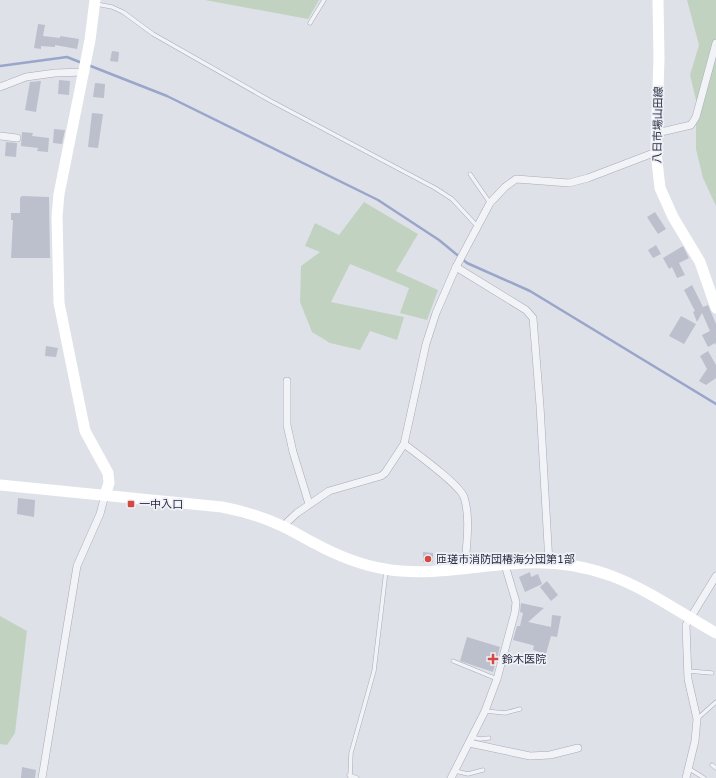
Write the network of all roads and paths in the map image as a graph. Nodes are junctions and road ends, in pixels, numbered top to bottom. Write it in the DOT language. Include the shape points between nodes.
graph roads {
  1 [pos="324,0"];
  2 [pos="658,0"];
  3 [pos="95,2"];
  4 [pos="310,23"];
  5 [pos="716,43"];
  6 [pos="84,72"];
  7 [pos="0,87"];
  8 [pos="657,133"];
  9 [pos="0,136"];
  10 [pos="17,138"];
  11 [pos="656,152"];
  12 [pos="470,174"];
  13 [pos="490,203"];
  14 [pos="478,226"];
  15 [pos="456,267"];
  16 [pos="716,308"];
  17 [pos="288,381"];
  18 [pos="404,444"];
  19 [pos="0,485"];
  20 [pos="105,495"];
  21 [pos="309,504"];
  22 [pos="283,526"];
  23 [pos="549,563"];
  24 [pos="505,565"];
  25 [pos="465,568"];
  26 [pos="386,570"];
  27 [pos="716,576"];
  28 [pos="690,618"];
  29 [pos="716,634"];
  30 [pos="453,661"];
  31 [pos="688,671"];
  32 [pos="712,673"];
  33 [pos="497,679"];
  34 [pos="716,702"];
  35 [pos="520,709"];
  36 [pos="485,711"];
  37 [pos="697,719"];
  38 [pos="489,738"];
  39 [pos="470,740"];
  40 [pos="578,748"];
  41 [pos="712,765"];
  42 [pos="688,768"];
  43 [pos="716,768"];
  44 [pos="454,770"];
  45 [pos="483,770"];
  46 [pos="350,776"];
  47 [pos="42,778"];
  48 [pos="357,778"];
  49 [pos="451,778"];
  50 [pos="686,778"];
  51 [pos="704,778"];
  1 -- 4 [label="lane"];
  2 -- 8 [label="street, 八日市場山田線" via="660,31"];
  3 -- 6 [label="street"];
  3 -- 14 [label="lane" via="123,12 153,34 269,100 435,188 452,199"];
  5 -- 8 [label="street" via="696,117 691,125"];
  6 -- 7 [label="street" via="26,77"];
  6 -- 20 [label="street" via="58,202 59,302 85,431 108,473 109,483"];
  8 -- 11 [label="street, 八日市場山田線"];
  9 -- 10 [label="street"];
  11 -- 13 [label="street" via="569,183 516,179"];
  11 -- 16 [label="street, 八日市場山田線" via="660,188 700,262"];
  12 -- 13 [label="lane"];
  13 -- 14 [label="street"];
  14 -- 15 [label="street"];
  15 -- 18 [label="street" via="426,344"];
  15 -- 23 [label="street" via="526,310 533,318"];
  17 -- 21 [label="street" via="287,425"];
  18 -- 21 [label="street" via="381,476 330,491"];
  18 -- 25 [label="street" via="448,479 464,496 468,517"];
  19 -- 20 [label="street"];
  20 -- 22 [label="street" via="222,507 247,512"];
  20 -- 47 [label="street" via="100,514 77,566"];
  21 -- 22 [label="street"];
  22 -- 26 [label="street" via="345,557"];
  23 -- 24 [label="street"];
  23 -- 28 [label="street" via="572,564 621,578"];
  24 -- 25 [label="street"];
  24 -- 33 [label="street" via="516,602"];
  25 -- 26 [label="street"];
  26 -- 46 [label="lane" via="374,671 351,753"];
  27 -- 28 [label="street"];
  28 -- 29 [label="street"];
  28 -- 31 [label="street" via="686,625"];
  30 -- 33 [label="lane"];
  31 -- 32 [label="lane"];
  31 -- 37 [label="street"];
  33 -- 36 [label="street"];
  34 -- 37 [label="lane"];
  35 -- 36 [label="lane" via="505,713"];
  36 -- 39 [label="street"];
  37 -- 42 [label="street"];
  38 -- 39 [label="lane"];
  39 -- 40 [label="street" via="530,756 550,755"];
  39 -- 44 [label="street"];
  41 -- 43 [label="lane"];
  42 -- 50 [label="street"];
  42 -- 51 [label="lane"];
  44 -- 45 [label="lane" via="468,774"];
  44 -- 49 [label="street"];
  46 -- 48 [label="lane"];
}
